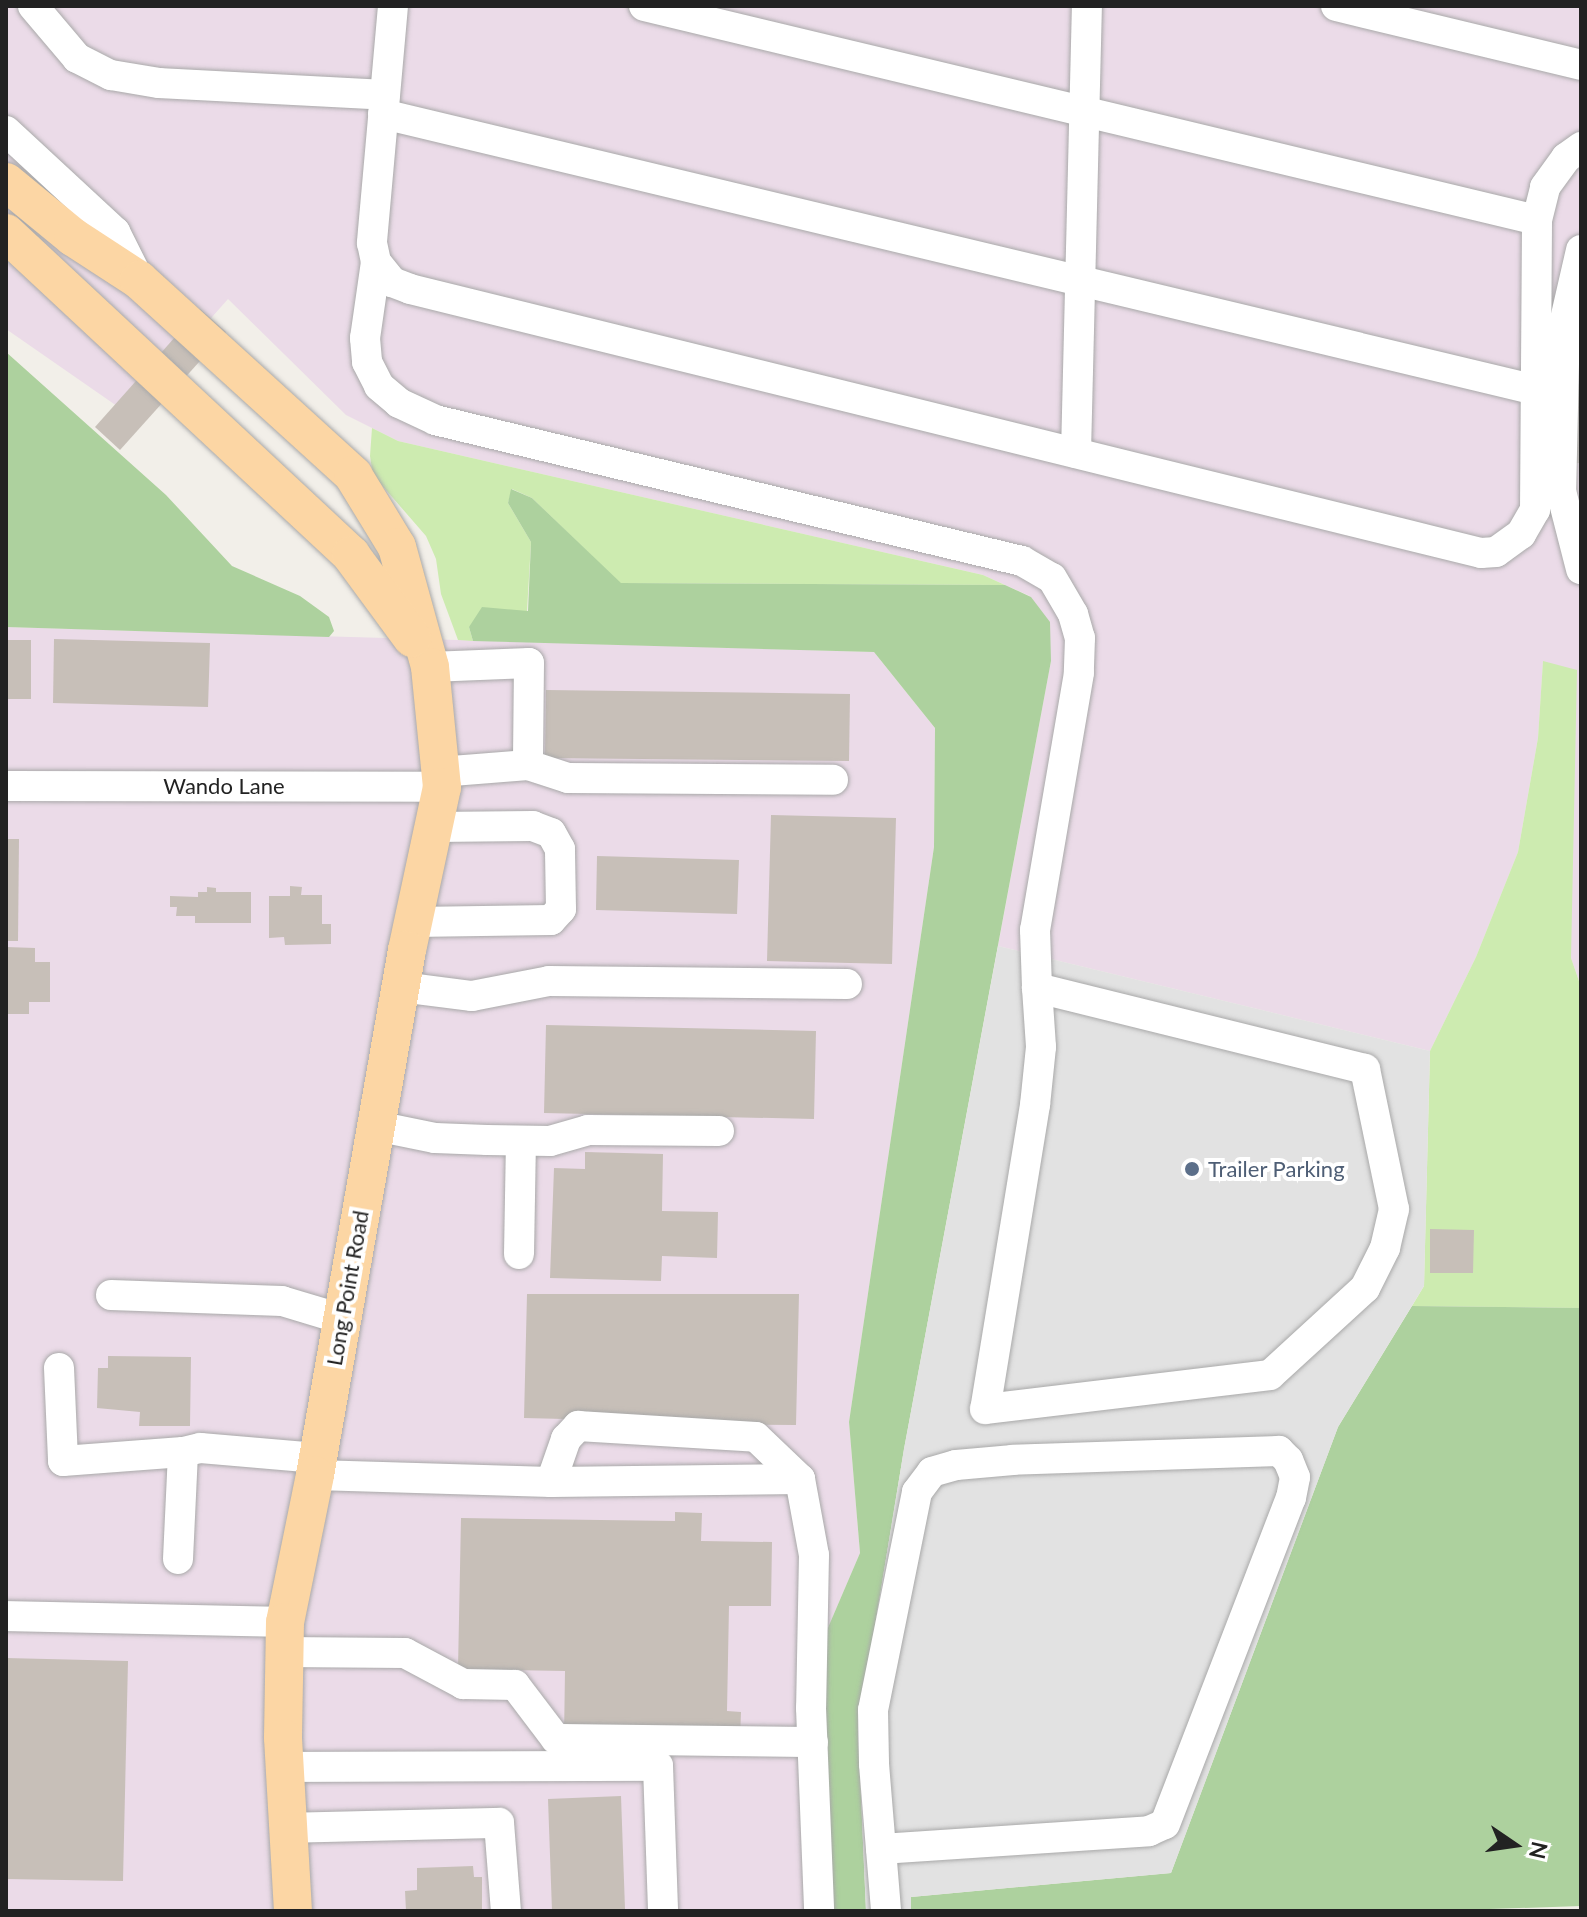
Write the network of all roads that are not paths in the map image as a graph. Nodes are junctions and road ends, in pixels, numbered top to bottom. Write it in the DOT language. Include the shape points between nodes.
graph roads {
  1 [pos="33,6"];
  2 [pos="393,6"];
  3 [pos="644,6"];
  4 [pos="1087,6"];
  5 [pos="1336,6"];
  6 [pos="1581,65"];
  7 [pos="384,105"];
  8 [pos="1084,112"];
  9 [pos="6,131"];
  10 [pos="1581,147"];
  11 [pos="6,182"];
  12 [pos="1537,220"];
  13 [pos="6,233"];
  14 [pos="1581,250"];
  15 [pos="376,262"];
  16 [pos="139,280"];
  17 [pos="1080,281"];
  18 [pos="1536,390"];
  19 [pos="1076,453"];
  20 [pos="1581,569"];
  21 [pos="430,667"];
  22 [pos="528,765"];
  23 [pos="441,779"];
  24 [pos="833,780"];
  25 [pos="6,786"];
  26 [pos="434,827"];
  27 [pos="413,922"];
  28 [pos="847,984"];
  29 [pos="401,987"];
  30 [pos="1037,988"];
  31 [pos="376,1126"];
  32 [pos="719,1131"];
  33 [pos="521,1141"];
  34 [pos="519,1254"];
  35 [pos="111,1295"];
  36 [pos="342,1319"];
  37 [pos="59,1368"];
  38 [pos="183,1452"];
  39 [pos="316,1466"];
  40 [pos="800,1479"];
  41 [pos="551,1482"];
  42 [pos="178,1559"];
  43 [pos="6,1616"];
  44 [pos="284,1637"];
  45 [pos="813,1742"];
  46 [pos="284,1767"];
  47 [pos="287,1828"];
  48 [pos="881,1849"];
  49 [pos="293,1911"];
  50 [pos="506,1911"];
  51 [pos="663,1911"];
  52 [pos="819,1911"];
  53 [pos="886,1911"];
  1 -- 7 [label="street" via="77,58 111,75"];
  2 -- 7 [label="street"];
  3 -- 8 [label="street"];
  4 -- 8 [label="street"];
  5 -- 6 [label="street"];
  7 -- 15 [label="street" via="372,243"];
  7 -- 17 [label="street"];
  8 -- 12 [label="street"];
  8 -- 17 [label="street"];
  9 -- 16 [label="street" via="115,232"];
  10 -- 12 [label="street" via="1545,187"];
  11 -- 16 [label="main road, Long Point Road" via="73,237"];
  12 -- 18 [label="street"];
  13 -- 21 [label="main road" via="351,555 396,611"];
  14 -- 20 [label="street" via="1565,320 1561,491"];
  15 -- 19 [label="street" via="392,282 410,289"];
  15 -- 30 [label="street" via="365,338 367,362 379,386 399,403 435,420 1022,561 1052,578 1080,638 1079,673 1035,930"];
  16 -- 21 [label="main road, Long Point Road" via="353,475 397,547"];
  17 -- 18 [label="street"];
  17 -- 19 [label="street"];
  18 -- 19 [label="street" via="1535,510 1521,534 1496,552 1481,553"];
  21 -- 22 [label="street" via="529,663"];
  21 -- 23 [label="main road, Long Point Road"];
  22 -- 23 [label="street, Wando Lane"];
  22 -- 24 [label="street" via="568,778"];
  23 -- 25 [label="street, Wando Lane"];
  23 -- 26 [label="main road, Long Point Road"];
  26 -- 27 [label="main road, Long Point Road"];
  26 -- 27 [label="street" via="533,826 551,833 560,849 561,909 551,920"];
  27 -- 29 [label="main road, Long Point Road"];
  28 -- 29 [label="street" via="549,981 472,996"];
  29 -- 31 [label="main road, Long Point Road"];
  30 -- 30 [label="street" via="1041,1047 1035,1105 985,1409 1270,1375 1365,1288 1385,1248 1394,1209 1365,1069"];
  31 -- 33 [label="street" via="435,1138"];
  31 -- 36 [label="main road, Long Point Road"];
  32 -- 33 [label="street" via="588,1130 550,1141"];
  33 -- 34 [label="street"];
  35 -- 36 [label="street" via="282,1301"];
  36 -- 39 [label="main road, Long Point Road"];
  37 -- 38 [label="street" via="63,1461"];
  38 -- 39 [label="street" via="201,1448"];
  38 -- 42 [label="street"];
  39 -- 41 [label="street"];
  39 -- 44 [label="main road, Long Point Road"];
  40 -- 41 [label="street"];
  40 -- 41 [label="street" via="756,1437 578,1426 566,1439"];
  40 -- 45 [label="street" via="814,1555"];
  43 -- 44 [label="street"];
  44 -- 45 [label="street" via="405,1653 463,1684 515,1685 556,1739"];
  44 -- 46 [label="main road, Long Point Road"];
  45 -- 52 [label="street"];
  46 -- 47 [label="main road, Long Point Road"];
  46 -- 51 [label="street" via="658,1766"];
  47 -- 49 [label="main road, Long Point Road"];
  47 -- 50 [label="street" via="499,1823"];
  48 -- 48 [label="street" via="873,1710 917,1492 932,1472 1013,1460 1279,1451 1288,1460 1295,1477 1291,1498 1165,1824 1149,1831"];
  48 -- 53 [label="street"];
}
